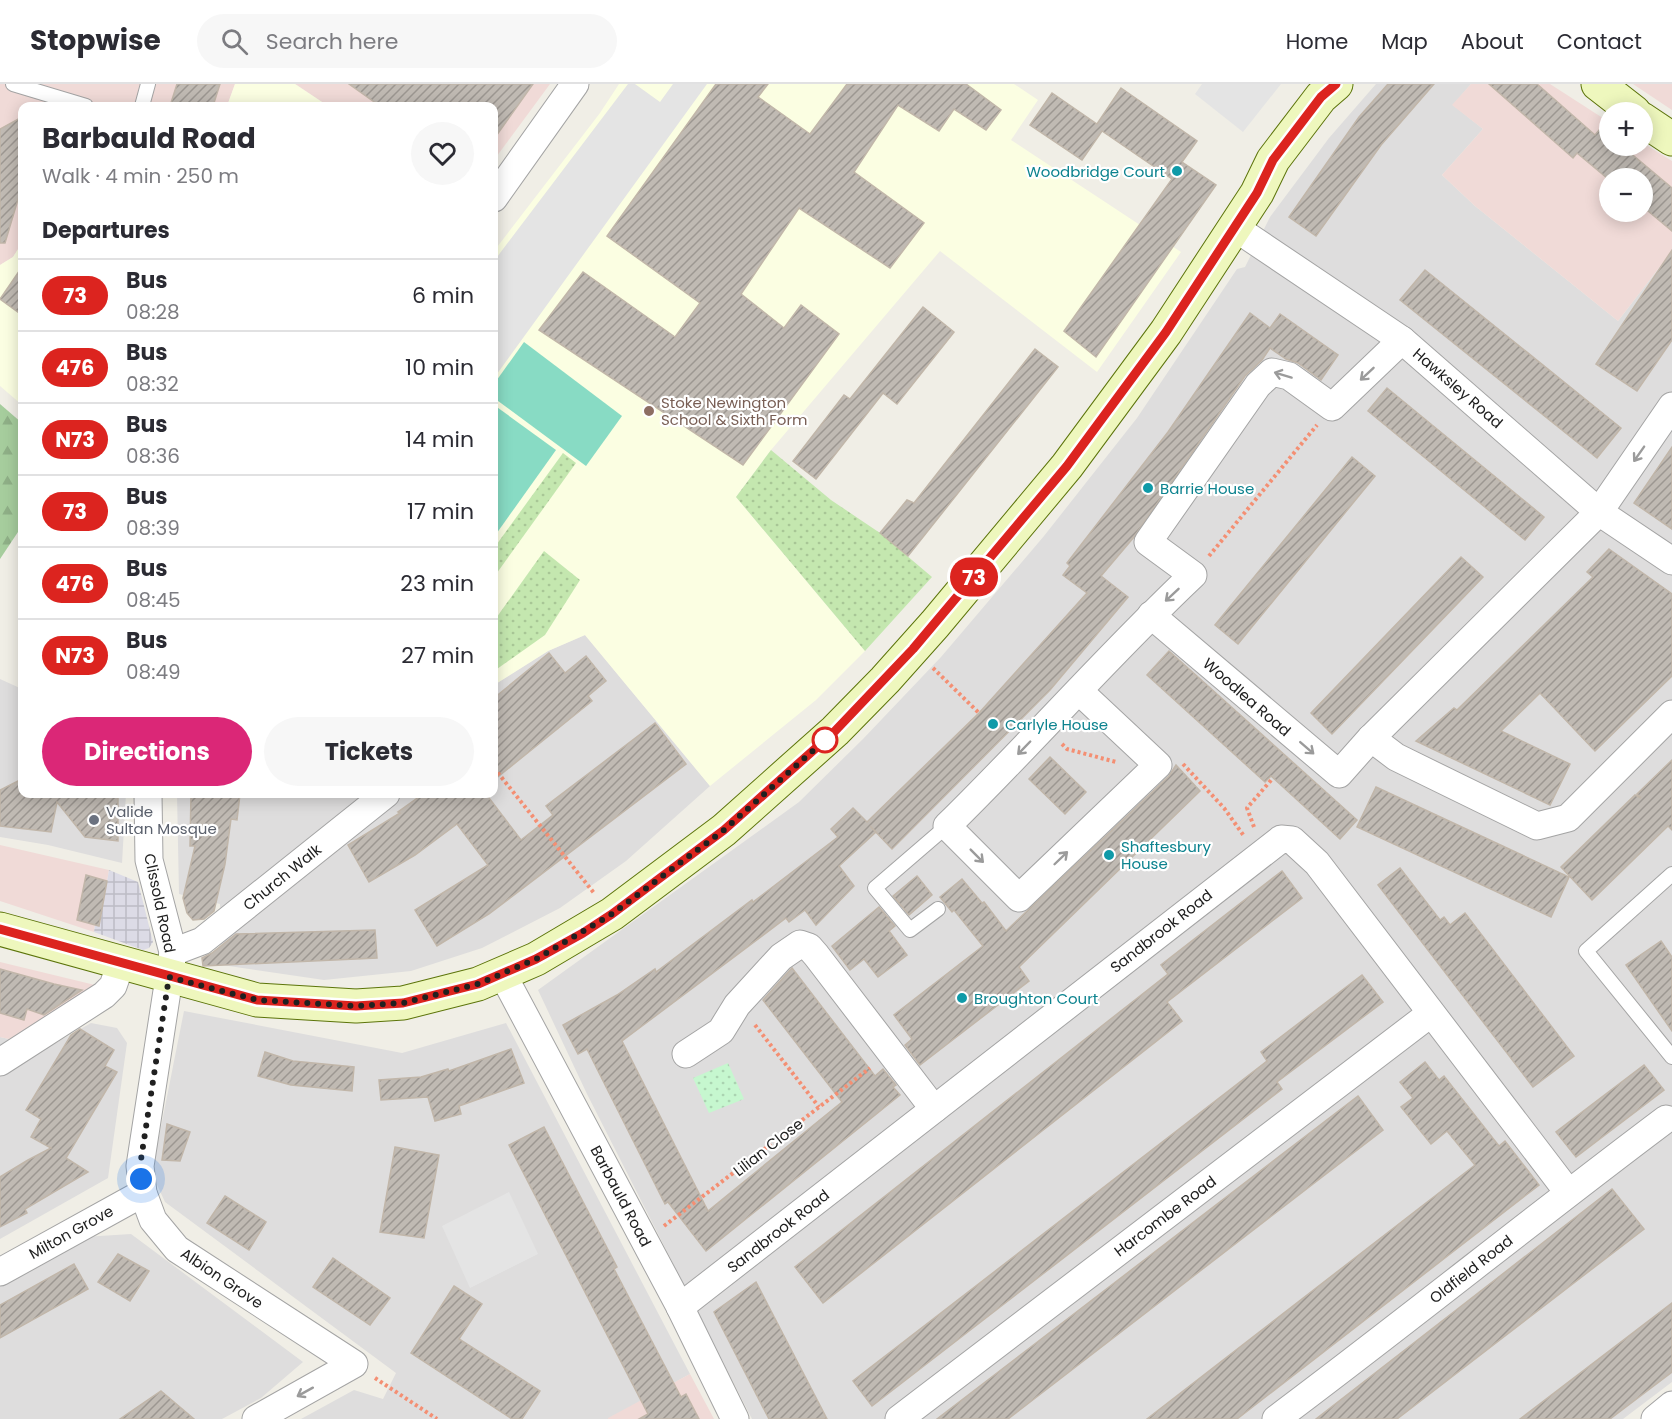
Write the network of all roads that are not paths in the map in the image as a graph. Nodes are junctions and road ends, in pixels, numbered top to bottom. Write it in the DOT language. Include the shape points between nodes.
graph roads {
  1 [pos="14,84"];
  2 [pos="148,84"];
  3 [pos="574,84"];
  4 [pos="1336,84"];
  5 [pos="1598,84"];
  6 [pos="73,102"];
  7 [pos="143,102"];
  8 [pos="1621,102"];
  9 [pos="1653,126"];
  10 [pos="1672,139"];
  11 [pos="498,192"];
  12 [pos="1234,227"];
  13 [pos="1402,339"];
  14 [pos="1672,406"];
  15 [pos="1599,512"];
  16 [pos="1672,561"];
  17 [pos="1151,615"];
  18 [pos="1079,691"];
  19 [pos="1672,714"];
  20 [pos="1371,738"];
  21 [pos="148,798"];
  22 [pos="381,798"];
  23 [pos="946,826"];
  24 [pos="1672,873"];
  25 [pos="938,909"];
  26 [pos="0,929"];
  27 [pos="121,963"];
  28 [pos="171,965"];
  29 [pos="503,975"];
  30 [pos="1430,1014"];
  31 [pos="686,1054"];
  32 [pos="1672,1058"];
  33 [pos="0,1062"];
  34 [pos="934,1109"];
  35 [pos="1666,1119"];
  36 [pos="1568,1192"];
  37 [pos="143,1193"];
  38 [pos="0,1272"];
  39 [pos="680,1307"];
  40 [pos="1672,1406"];
  41 [pos="256,1419"];
  42 [pos="735,1419"];
  43 [pos="899,1419"];
  44 [pos="1276,1419"];
  45 [pos="1655,1419"];
  1 -- 6 [label="lane"];
  2 -- 7 [label="lane"];
  3 -- 11 [label="street"];
  4 -- 12 [label="main road" via="1321,97 1273,160"];
  5 -- 8 [label="main road"];
  9 -- 10 [label="main road"];
  12 -- 13 [label="street, Hawksley Road"];
  12 -- 29 [label="main road" via="1166,332 1067,466 913,649 835,731 724,830 612,914 569,942"];
  13 -- 15 [label="street, Hawksley Road"];
  13 -- 17 [label="street, one-way" via="1332,407 1289,376 1272,372 1258,385 1148,542 1193,575"];
  14 -- 15 [label="street, Woodlea Road, one-way"];
  15 -- 16 [label="street, Hawksley Road"];
  15 -- 20 [label="street, Woodlea Road"];
  17 -- 18 [label="street"];
  17 -- 20 [label="street, Woodlea Road, one-way" via="1339,774"];
  18 -- 23 [label="street, one-way"];
  23 -- 18 [label="street, one-way" via="1019,898 1158,765"];
  19 -- 20 [label="street" via="1568,818 1537,826 1396,757"];
  21 -- 28 [label="street, Clissold Road" via="149,860"];
  22 -- 28 [label="street, Church Walk"];
  23 -- 25 [label="lane" via="875,888 910,930"];
  24 -- 32 [label="lane" via="1586,951"];
  26 -- 27 [label="main road"];
  27 -- 28 [label="main road"];
  27 -- 33 [label="street" via="104,995"];
  28 -- 29 [label="main road" via="257,1000 356,1006 403,1003"];
  28 -- 37 [label="street, Albion Grove" via="140,1166"];
  29 -- 39 [label="street, Barbauld Road"];
  30 -- 34 [label="street, Sandbrook Road" via="1324,872 1292,840 1281,839"];
  30 -- 36 [label="street, Sandbrook Road"];
  30 -- 43 [label="street, Harcombe Road"];
  31 -- 34 [label="street" via="721,1031 739,1003 780,957 800,944 816,955"];
  34 -- 39 [label="street, Sandbrook Road"];
  35 -- 36 [label="street, Oldfield Road"];
  36 -- 44 [label="street, Oldfield Road"];
  37 -- 38 [label="street, Milton Grove"];
  37 -- 41 [label="street, Albion Grove, one-way" via="153,1220 177,1249 354,1364"];
  39 -- 42 [label="street, Barbauld Road"];
  40 -- 45 [label="street"];
}
